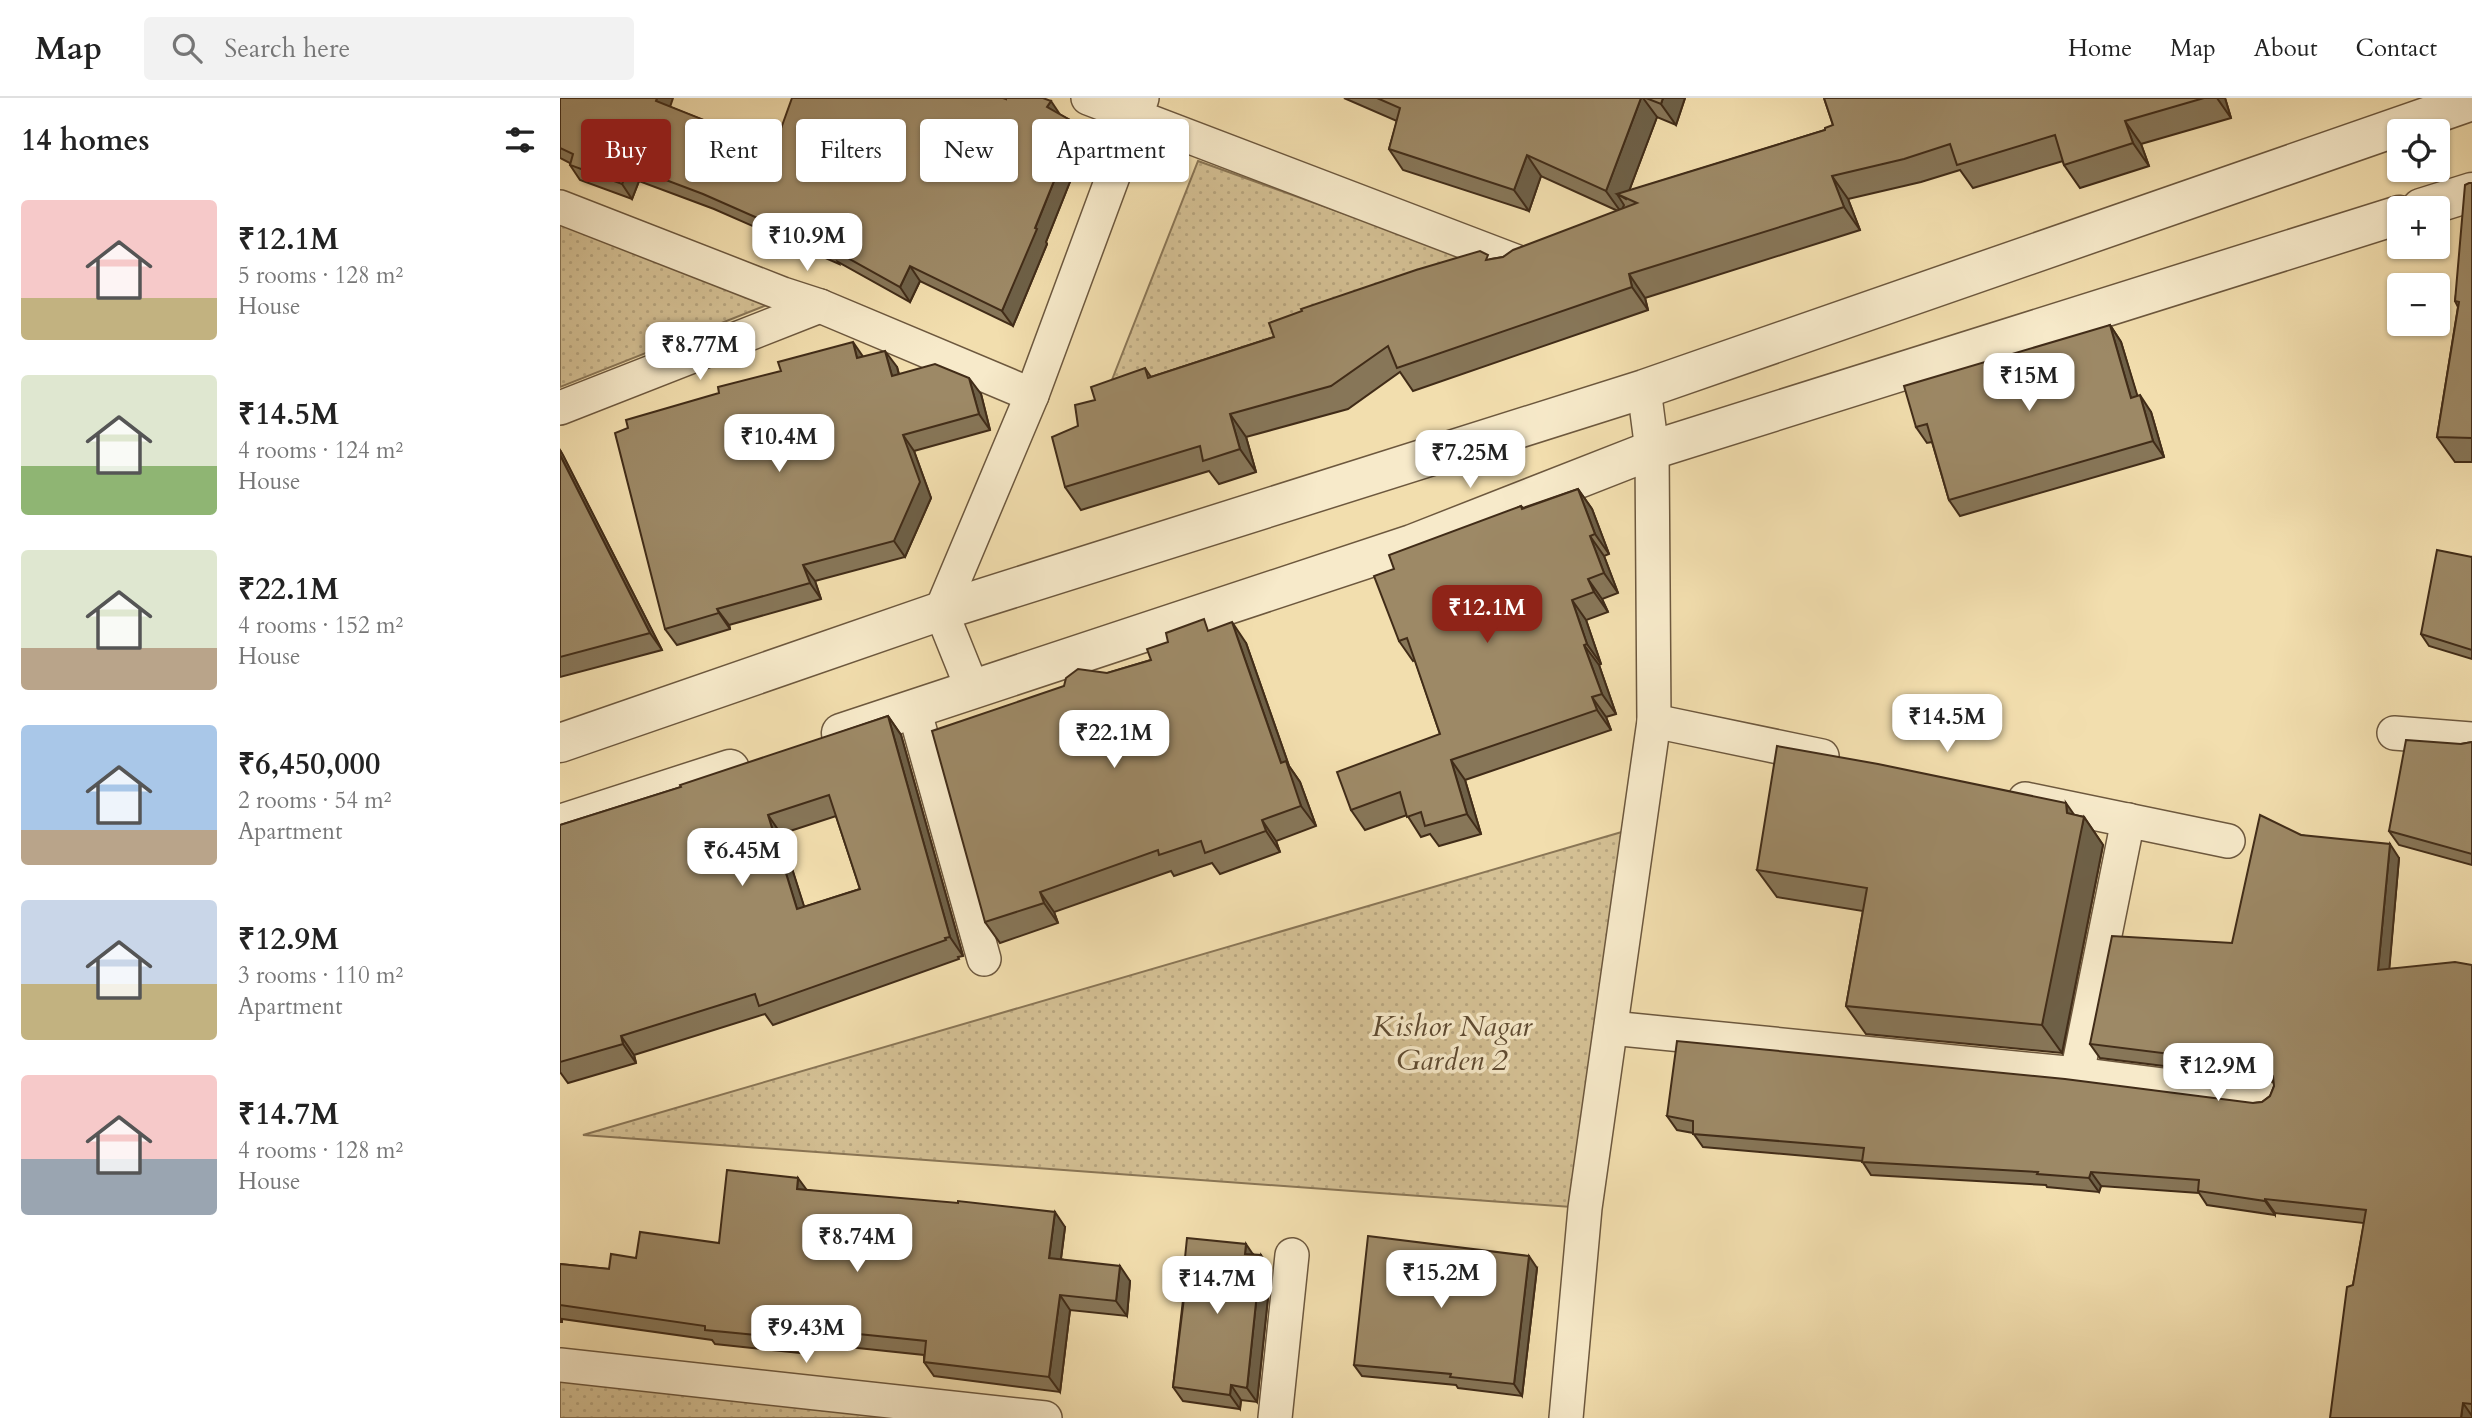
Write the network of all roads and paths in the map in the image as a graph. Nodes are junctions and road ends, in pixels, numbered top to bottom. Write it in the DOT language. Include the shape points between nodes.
graph roads {
  1 [pos="1088,98"];
  2 [pos="2472,101"];
  3 [pos="1139,107"];
  4 [pos="2472,192"];
  5 [pos="2450,199"];
  6 [pos="560,207"];
  7 [pos="2387,219"];
  8 [pos="1516,261"];
  9 [pos="820,306"];
  10 [pos="1644,389"];
  11 [pos="1032,395"];
  12 [pos="560,408"];
  13 [pos="1653,450"];
  14 [pos="941,611"];
  15 [pos="972,688"];
  16 [pos="914,709"];
  17 [pos="1654,721"];
  18 [pos="2395,733"];
  19 [pos="2472,739"];
  20 [pos="560,743"];
  21 [pos="809,743"];
  22 [pos="757,760"];
  23 [pos="1853,762"];
  24 [pos="1998,793"];
  25 [pos="2128,820"];
  26 [pos="560,824"];
  27 [pos="2228,841"];
  28 [pos="984,958"];
  29 [pos="1611,1028"];
  30 [pos="2077,1074"];
  31 [pos="2266,1098"];
  32 [pos="1292,1255"];
  33 [pos="560,1365"];
  34 [pos="1045,1418"];
  35 [pos="1275,1418"];
  36 [pos="1566,1418"];
  1 -- 3 [label="street"];
  2 -- 10 [label="street"];
  3 -- 8 [label="street"];
  3 -- 11 [label="street"];
  4 -- 5 [label="street"];
  6 -- 9 [label="street"];
  7 -- 13 [label="street"];
  9 -- 11 [label="street"];
  9 -- 12 [label="street"];
  10 -- 13 [label="street"];
  10 -- 14 [label="street"];
  11 -- 14 [label="street"];
  13 -- 15 [label="street" via="1412,544"];
  13 -- 17 [label="street"];
  14 -- 15 [label="street"];
  14 -- 20 [label="street"];
  15 -- 16 [label="street"];
  16 -- 21 [label="street"];
  16 -- 28 [label="street"];
  17 -- 23 [label="street"];
  17 -- 29 [label="street"];
  18 -- 19 [label="street"];
  22 -- 26 [label="street"];
  24 -- 25 [label="street"];
  25 -- 27 [label="street"];
  25 -- 30 [label="street"];
  29 -- 30 [label="street"];
  29 -- 36 [label="street" via="1585,1208"];
  30 -- 31 [label="street"];
  32 -- 35 [label="street"];
  33 -- 34 [label="street"];
}
